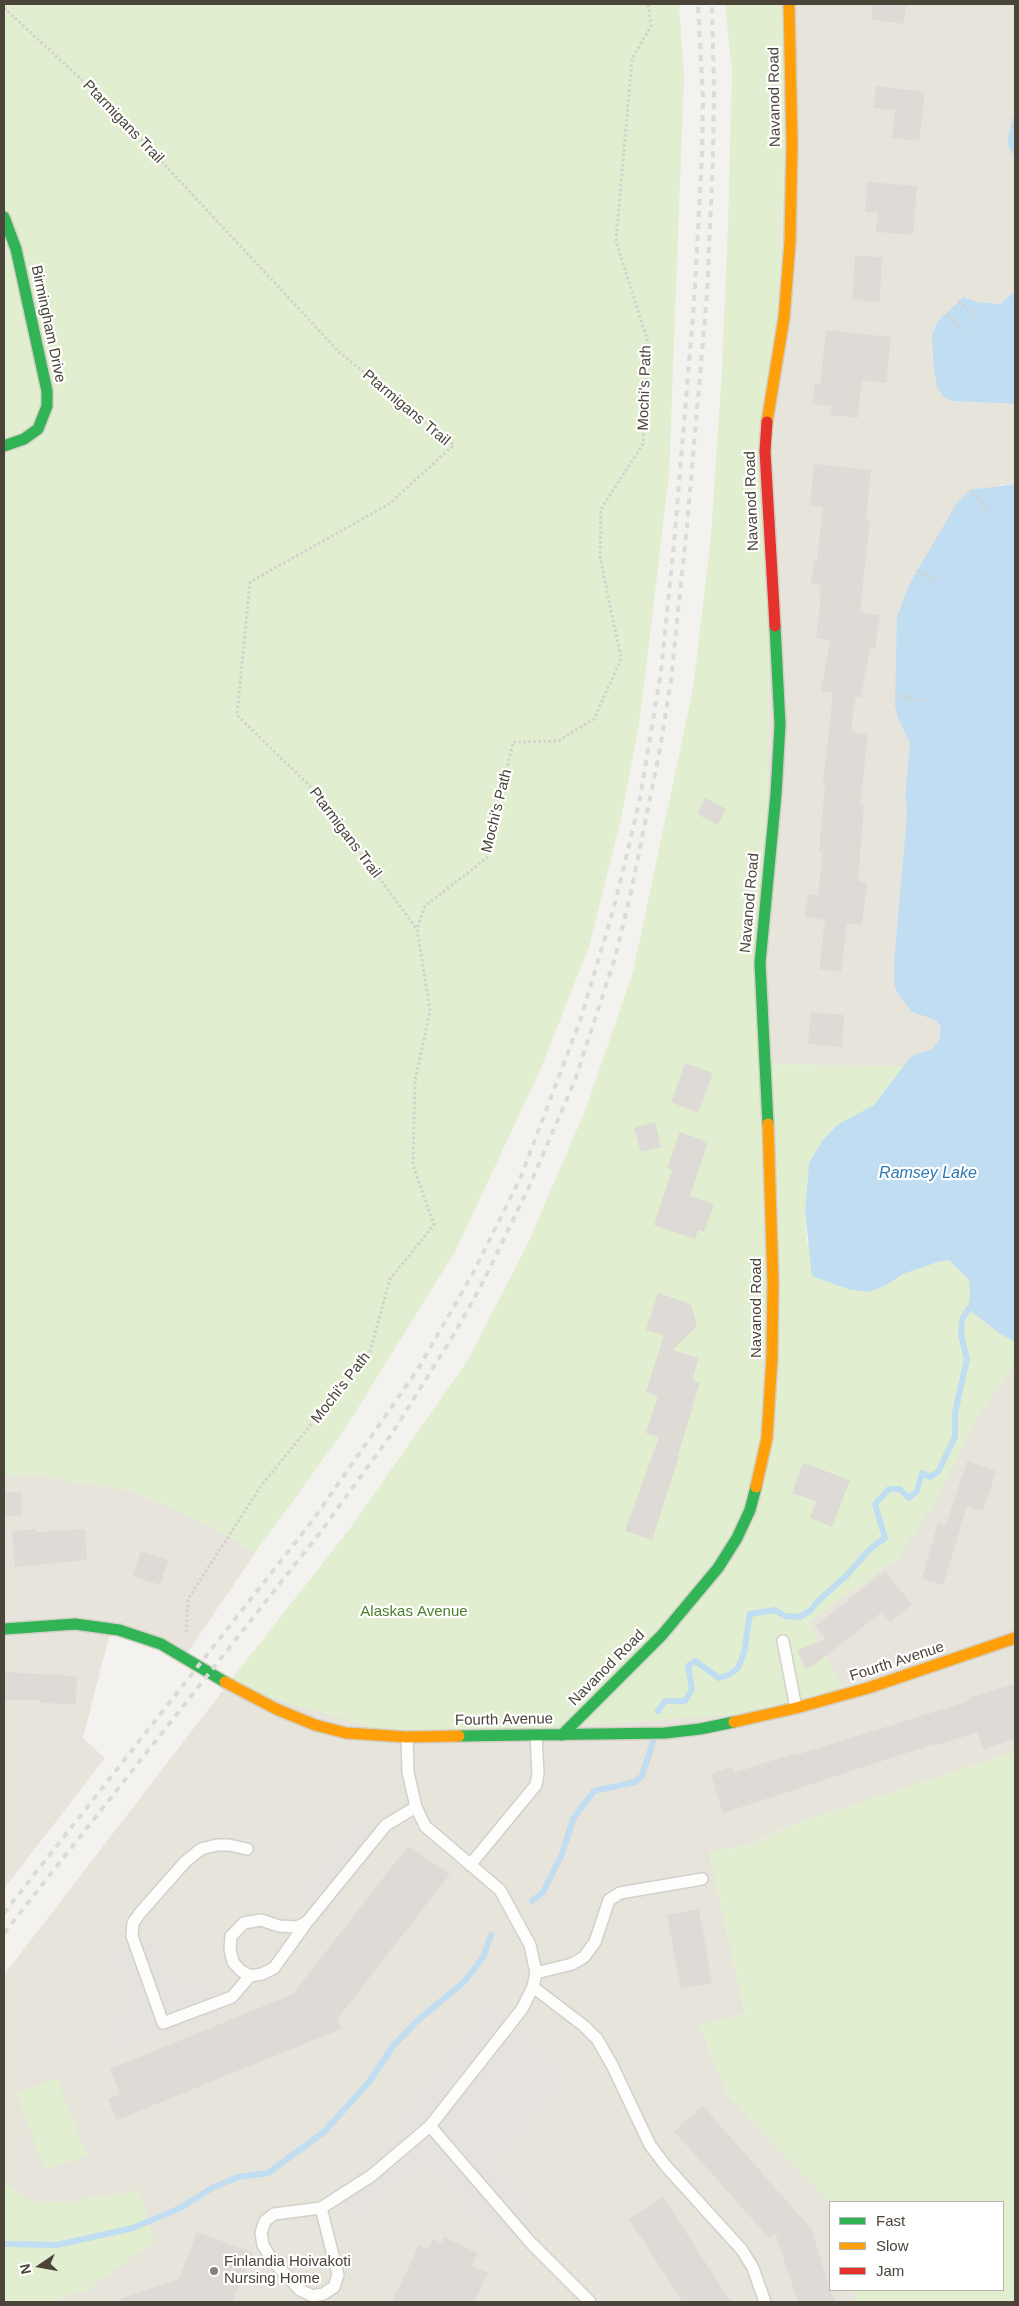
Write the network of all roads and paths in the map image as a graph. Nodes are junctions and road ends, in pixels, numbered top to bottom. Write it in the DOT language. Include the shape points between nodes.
graph roads {
  1 [pos="648,4"];
  2 [pos="789,4"];
  3 [pos="4,8"];
  4 [pos="4,217"];
  5 [pos="959,301"];
  6 [pos="946,314"];
  7 [pos="975,316"];
  8 [pos="963,332"];
  9 [pos="4,446"];
  10 [pos="970,490"];
  11 [pos="990,512"];
  12 [pos="918,570"];
  13 [pos="936,580"];
  14 [pos="895,695"];
  15 [pos="924,701"];
  16 [pos="417,929"];
  17 [pos="4,1629"];
  18 [pos="1015,1638"];
  19 [pos="783,1640"];
  20 [pos="184,1658"];
  21 [pos="796,1708"];
  22 [pos="536,1735"];
  23 [pos="562,1735"];
  24 [pos="408,1737"];
  25 [pos="416,1807"];
  26 [pos="246,1849"];
  27 [pos="470,1865"];
  28 [pos="702,1879"];
  29 [pos="307,1922"];
  30 [pos="536,1972"];
  31 [pos="250,1976"];
  32 [pos="533,1987"];
  33 [pos="430,2126"];
  34 [pos="322,2208"];
  35 [pos="590,2302"];
  36 [pos="765,2302"];
  1 -- 16 [label="path, Mochi's Path" via="652,26 632,60 616,241 648,342 643,444 601,510 600,557 621,660 594,719 558,740 513,742 487,858 425,906"];
  2 -- 23 [label="street, Navanod Road" via="790,242 784,318 766,415 765,451 780,725 760,962 773,1274 767,1438 750,1510 718,1568 662,1634"];
  3 -- 16 [label="path, Ptarmigans Trail" via="109,105 339,352 454,445 389,504 250,582 237,715 317,793"];
  4 -- 9 [label="street, Birmingham Drive" via="16,249 47,391 45,412 38,429 24,439"];
  5 -- 7 [label="path"];
  6 -- 8 [label="path"];
  10 -- 11 [label="path"];
  12 -- 13 [label="path"];
  14 -- 15 [label="path"];
  16 -- 20 [label="path, Mochi's Path" via="430,1011 415,1080 413,1165 434,1225 390,1278 370,1352 261,1486 188,1599"];
  17 -- 20 [label="street, Fourth Avenue" via="75,1624 100,1626 161,1644"];
  18 -- 21 [label="street, Fourth Avenue" via="868,1688"];
  19 -- 21 [label="lane"];
  20 -- 24 [label="street, Fourth Avenue" via="276,1709 315,1725 346,1733"];
  21 -- 23 [label="street, Fourth Avenue" via="728,1724 665,1733"];
  22 -- 23 [label="street, Fourth Avenue"];
  22 -- 24 [label="street, Fourth Avenue"];
  22 -- 27 [label="lane" via="536,1785"];
  24 -- 25 [label="lane" via="408,1772"];
  25 -- 27 [label="lane" via="425,1826"];
  25 -- 29 [label="lane" via="386,1824"];
  26 -- 31 [label="lane" via="216,1845 201,1850 185,1862 140,1913 133,1923 132,1936 163,2023 232,1997"];
  27 -- 30 [label="lane" via="500,1890 530,1945"];
  28 -- 30 [label="lane" via="620,1893 610,1900 595,1942 584,1957 572,1964"];
  29 -- 31 [label="lane" via="274,1968"];
  29 -- 31 [label="lane" via="297,1927 261,1920 244,1923 231,1936 230,1950 233,1962"];
  30 -- 32 [label="lane"];
  32 -- 33 [label="lane" via="522,2009"];
  32 -- 36 [label="lane" via="597,2039 650,2145 742,2250 753,2268"];
  33 -- 34 [label="lane" via="372,2176"];
  33 -- 35 [label="lane" via="531,2243"];
  34 -- 34 [label="lane" via="274,2214 265,2221 261,2233 263,2245 272,2260 300,2290 313,2296 334,2287 338,2275"];
}
